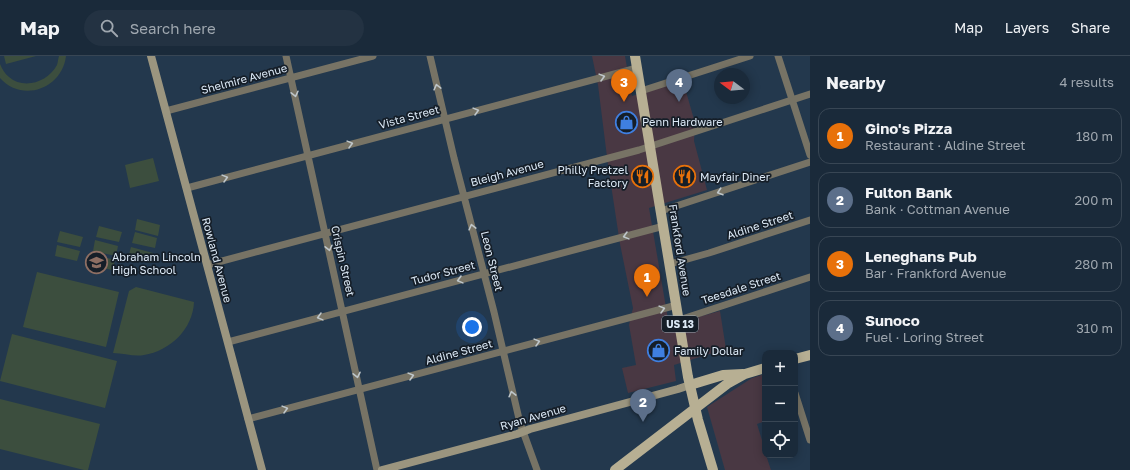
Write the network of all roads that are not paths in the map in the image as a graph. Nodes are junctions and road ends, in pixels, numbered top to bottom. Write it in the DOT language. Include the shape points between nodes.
graph roads {
  1 [pos="152,56"];
  2 [pos="286,56"];
  3 [pos="373,56"];
  4 [pos="430,56"];
  5 [pos="635,56"];
  6 [pos="750,56"];
  7 [pos="778,56"];
  8 [pos="637,68"];
  9 [pos="291,78"];
  10 [pos="641,91"];
  11 [pos="810,94"];
  12 [pos="792,100"];
  13 [pos="166,111"];
  14 [pos="445,119"];
  15 [pos="650,146"];
  16 [pos="810,155"];
  17 [pos="308,156"];
  18 [pos="810,162"];
  19 [pos="187,188"];
  20 [pos="464,196"];
  21 [pos="661,211"];
  22 [pos="810,220"];
  23 [pos="664,226"];
  24 [pos="325,233"];
  25 [pos="670,264"];
  26 [pos="207,265"];
  27 [pos="484,274"];
  28 [pos="810,277"];
  29 [pos="677,305"];
  30 [pos="343,311"];
  31 [pos="679,320"];
  32 [pos="228,342"];
  33 [pos="502,352"];
  34 [pos="810,355"];
  35 [pos="798,358"];
  36 [pos="762,369"];
  37 [pos="745,374"];
  38 [pos="690,385"];
  39 [pos="360,389"];
  40 [pos="798,402"];
  41 [pos="695,408"];
  42 [pos="248,419"];
  43 [pos="522,431"];
  44 [pos="810,440"];
  45 [pos="262,470"];
  46 [pos="377,470"];
  47 [pos="382,470"];
  48 [pos="537,470"];
  49 [pos="615,470"];
  50 [pos="713,470"];
  1 -- 13 [label="street, Rowland Avenue"];
  2 -- 9 [label="street, Crispin Street"];
  3 -- 9 [label="street, Shelmire Avenue"];
  14 -- 4 [label="street, Leon Street, one-way"];
  5 -- 8 [label="main road, Frankford Avenue / US 13"];
  6 -- 10 [label="street"];
  7 -- 12 [label="street"];
  8 -- 10 [label="main road, Frankford Avenue / US 13"];
  14 -- 8 [label="street, Vista Street, one-way"];
  9 -- 13 [label="street, Shelmire Avenue"];
  9 -- 17 [label="street, Crispin Street, one-way"];
  10 -- 15 [label="main road, Frankford Avenue / US 13"];
  11 -- 12 [label="street, Bleigh Avenue"];
  12 -- 15 [label="street, Bleigh Avenue"];
  12 -- 16 [label="street"];
  13 -- 19 [label="street, Rowland Avenue"];
  17 -- 14 [label="street, Vista Street, one-way"];
  14 -- 20 [label="street, Leon Street"];
  15 -- 20 [label="street, Bleigh Avenue"];
  15 -- 21 [label="main road, Frankford Avenue / US 13"];
  19 -- 17 [label="street, Vista Street, one-way"];
  17 -- 24 [label="street, Crispin Street"];
  18 -- 21 [label="street, one-way"];
  19 -- 26 [label="street, Rowland Avenue"];
  20 -- 24 [label="street, Bleigh Avenue"];
  27 -- 20 [label="street, Leon Street, one-way"];
  21 -- 23 [label="main road, Frankford Avenue / US 13"];
  22 -- 25 [label="street, Aldine Street"];
  23 -- 25 [label="main road, Frankford Avenue / US 13"];
  23 -- 27 [label="street, Tudor Street, one-way"];
  24 -- 26 [label="street, Bleigh Avenue"];
  24 -- 30 [label="street, Crispin Street, one-way"];
  25 -- 29 [label="main road, Frankford Avenue / US 13"];
  26 -- 32 [label="street, Rowland Avenue"];
  27 -- 30 [label="street, Tudor Street, one-way"];
  27 -- 33 [label="street, Leon Street"];
  28 -- 31 [label="street, Teesdale Street"];
  29 -- 31 [label="main road, Frankford Avenue / US 13"];
  33 -- 29 [label="street, Aldine Street, one-way"];
  30 -- 32 [label="street, Tudor Street, one-way"];
  30 -- 39 [label="street, Crispin Street, one-way"];
  31 -- 38 [label="main road, Frankford Avenue / US 13"];
  32 -- 42 [label="street, Rowland Avenue"];
  39 -- 33 [label="street, Aldine Street, one-way"];
  43 -- 33 [label="street, Leon Street, one-way"];
  34 -- 35 [label="main road"];
  36 -- 37 [label="main road"];
  37 -- 38 [label="main road" via="723,375"];
  37 -- 41 [label="main road"];
  38 -- 41 [label="main road, Frankford Avenue / US 13"];
  38 -- 43 [label="street, Ryan Avenue"];
  42 -- 39 [label="street, Aldine Street, one-way"];
  39 -- 46 [label="street, Crispin Street"];
  40 -- 44 [label="street"];
  41 -- 49 [label="main road"];
  41 -- 50 [label="main road, Frankford Avenue / US 13"];
  42 -- 45 [label="street, Rowland Avenue"];
  43 -- 47 [label="street, Ryan Avenue"];
  43 -- 48 [label="street, Leon Street"];
}
